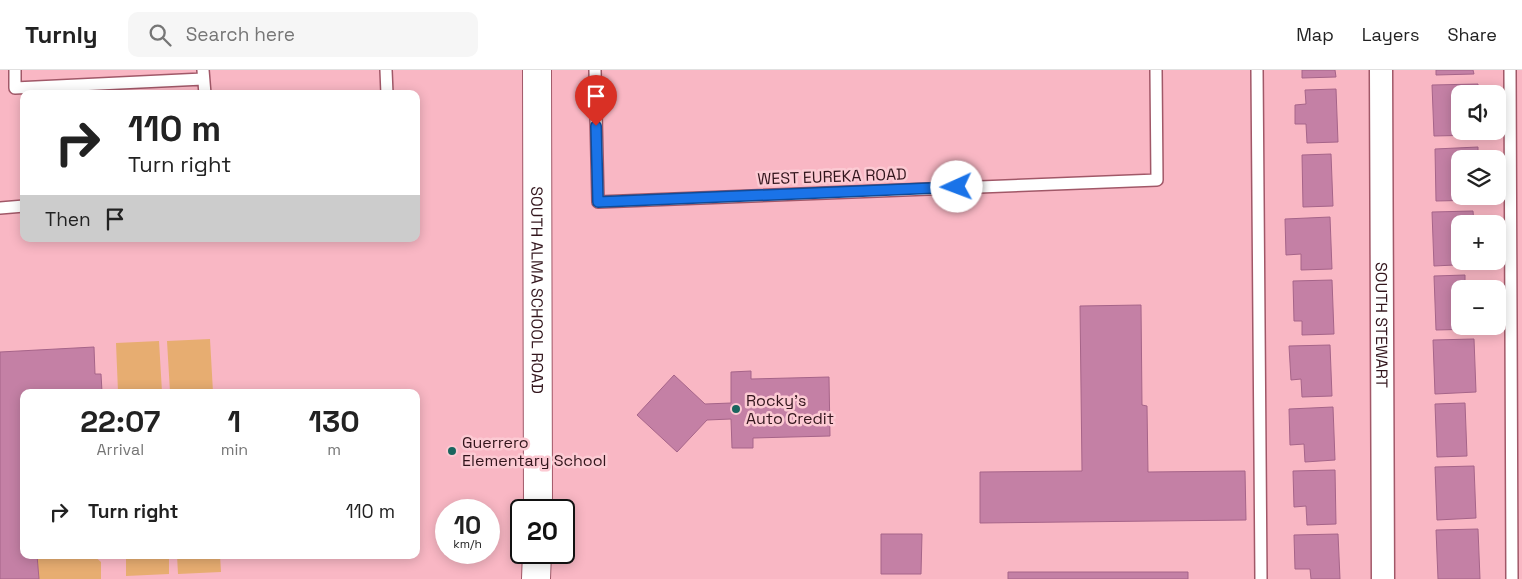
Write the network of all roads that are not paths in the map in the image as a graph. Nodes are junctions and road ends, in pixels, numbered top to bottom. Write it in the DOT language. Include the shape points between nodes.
graph roads {
  1 [pos="15,70"];
  2 [pos="386,70"];
  3 [pos="537,70"];
  4 [pos="595,70"];
  5 [pos="1156,70"];
  6 [pos="1257,70"];
  7 [pos="1381,70"];
  8 [pos="1510,70"];
  9 [pos="203,75"];
  10 [pos="205,90"];
  11 [pos="387,90"];
  12 [pos="20,206"];
  13 [pos="0,208"];
  14 [pos="538,499"];
  15 [pos="537,564"];
  16 [pos="536,579"];
  17 [pos="1260,579"];
  18 [pos="1383,579"];
  19 [pos="1512,579"];
  1 -- 9 [label="lane" via="15,88"];
  2 -- 11 [label="lane"];
  3 -- 14 [label="main road, SOUTH ALMA SCHOOL ROAD"];
  4 -- 5 [label="lane, WEST EUREKA ROAD" via="598,202 1157,180"];
  6 -- 17 [label="lane"];
  7 -- 18 [label="street, SOUTH STEWART"];
  8 -- 19 [label="lane"];
  9 -- 10 [label="lane"];
  12 -- 13 [label="lane"];
  15 -- 16 [label="main road"];
}
